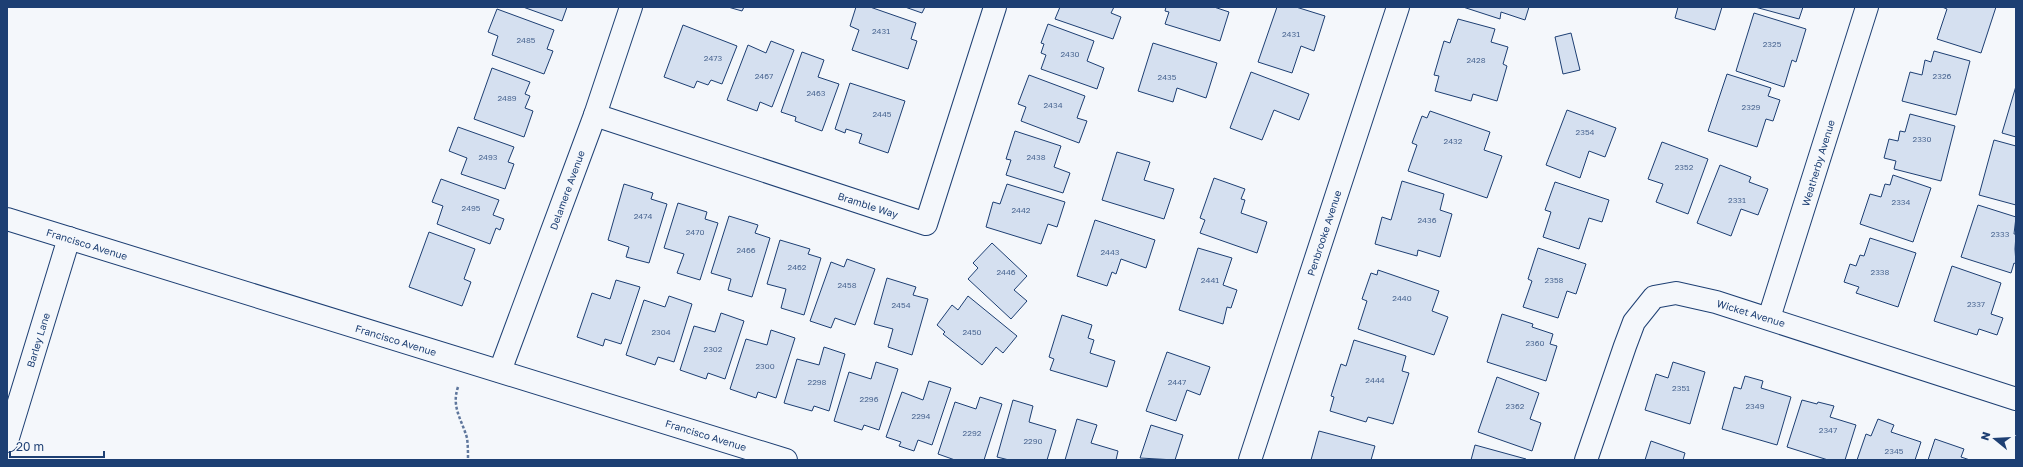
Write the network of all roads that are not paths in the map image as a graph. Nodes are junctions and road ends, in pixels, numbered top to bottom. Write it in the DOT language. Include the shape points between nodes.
graph roads {
  1 [pos="631,7"];
  2 [pos="995,7"];
  3 [pos="1398,7"];
  4 [pos="1867,7"];
  5 [pos="595,115"];
  6 [pos="7,219"];
  7 [pos="69,238"];
  8 [pos="1769,318"];
  9 [pos="500,371"];
  10 [pos="2016,398"];
  11 [pos="7,441"];
  12 [pos="786,460"];
  13 [pos="1250,460"];
  14 [pos="1586,460"];
  1 -- 5 [label="street, Delamere Avenue"];
  2 -- 5 [label="street, Bramble Way" via="926,224"];
  3 -- 13 [label="street, Penbrooke Avenue"];
  4 -- 8 [label="street, Weatherby Avenue"];
  5 -- 9 [label="street, Delamere Avenue"];
  6 -- 7 [label="street, Francisco Avenue"];
  7 -- 9 [label="street, Francisco Avenue"];
  7 -- 11 [label="street, Barley Lane"];
  8 -- 10 [label="street, Wicket Avenue"];
  8 -- 14 [label="street, Wicket Avenue" via="1676,293 1654,297 1634,322"];
  9 -- 12 [label="street, Francisco Avenue"];
}
